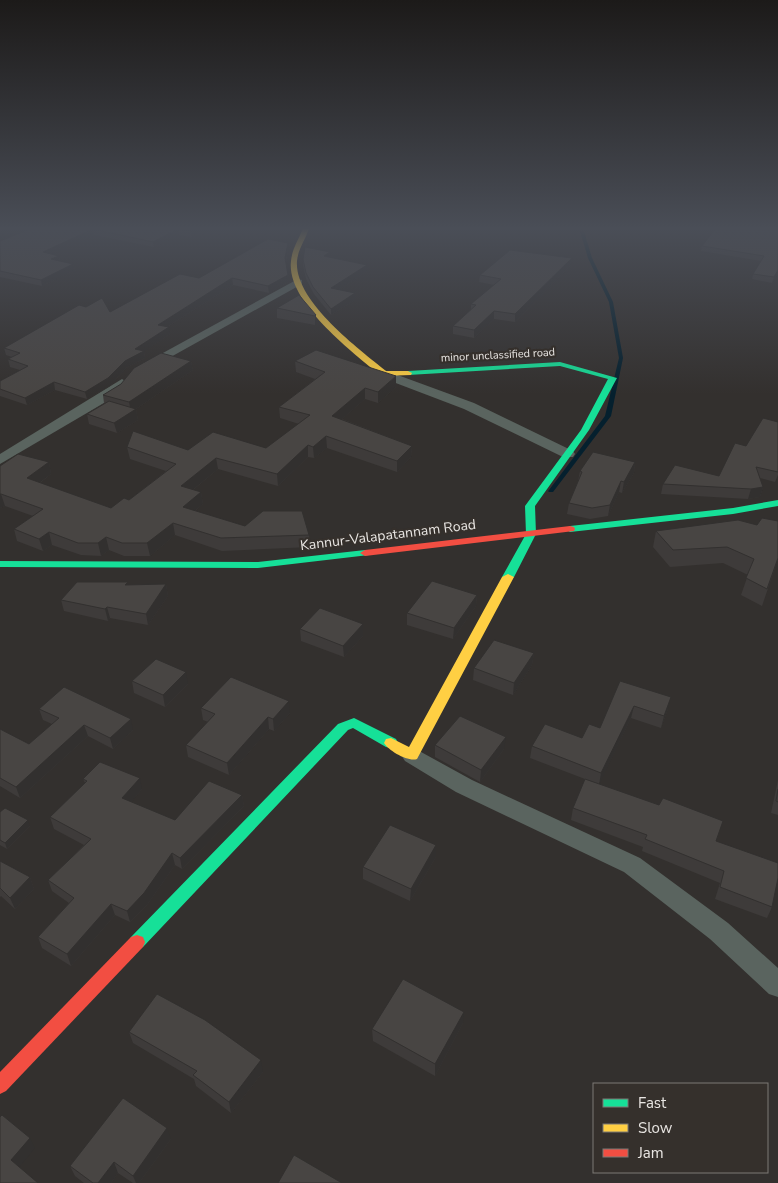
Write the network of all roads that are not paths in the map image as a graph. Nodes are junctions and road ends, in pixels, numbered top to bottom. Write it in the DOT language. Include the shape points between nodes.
graph roads {
  1 [pos="296,283"];
  2 [pos="299,283"];
  3 [pos="384,374"];
  4 [pos="568,454"];
  5 [pos="0,460"];
  6 [pos="778,503"];
  7 [pos="531,534"];
  8 [pos="0,564"];
  9 [pos="412,755"];
  10 [pos="778,984"];
  11 [pos="0,1085"];
  1 -- 5 [label="street" via="135,371 116,390"];
  2 -- 3 [label="street" via="318,313"];
  3 -- 4 [label="street" via="469,406"];
  3 -- 4 [label="street, minor unclassified road" via="560,364 613,378"];
  4 -- 7 [label="street, minor unclassified road" via="530,506"];
  6 -- 7 [label="street, Kannur-Valapatannam Road"];
  7 -- 8 [label="street, Kannur-Valapatannam Road" via="258,566"];
  7 -- 9 [label="street"];
  9 -- 10 [label="street" via="464,786 632,865 719,931"];
  9 -- 11 [label="street" via="354,723 343,727"];
}
